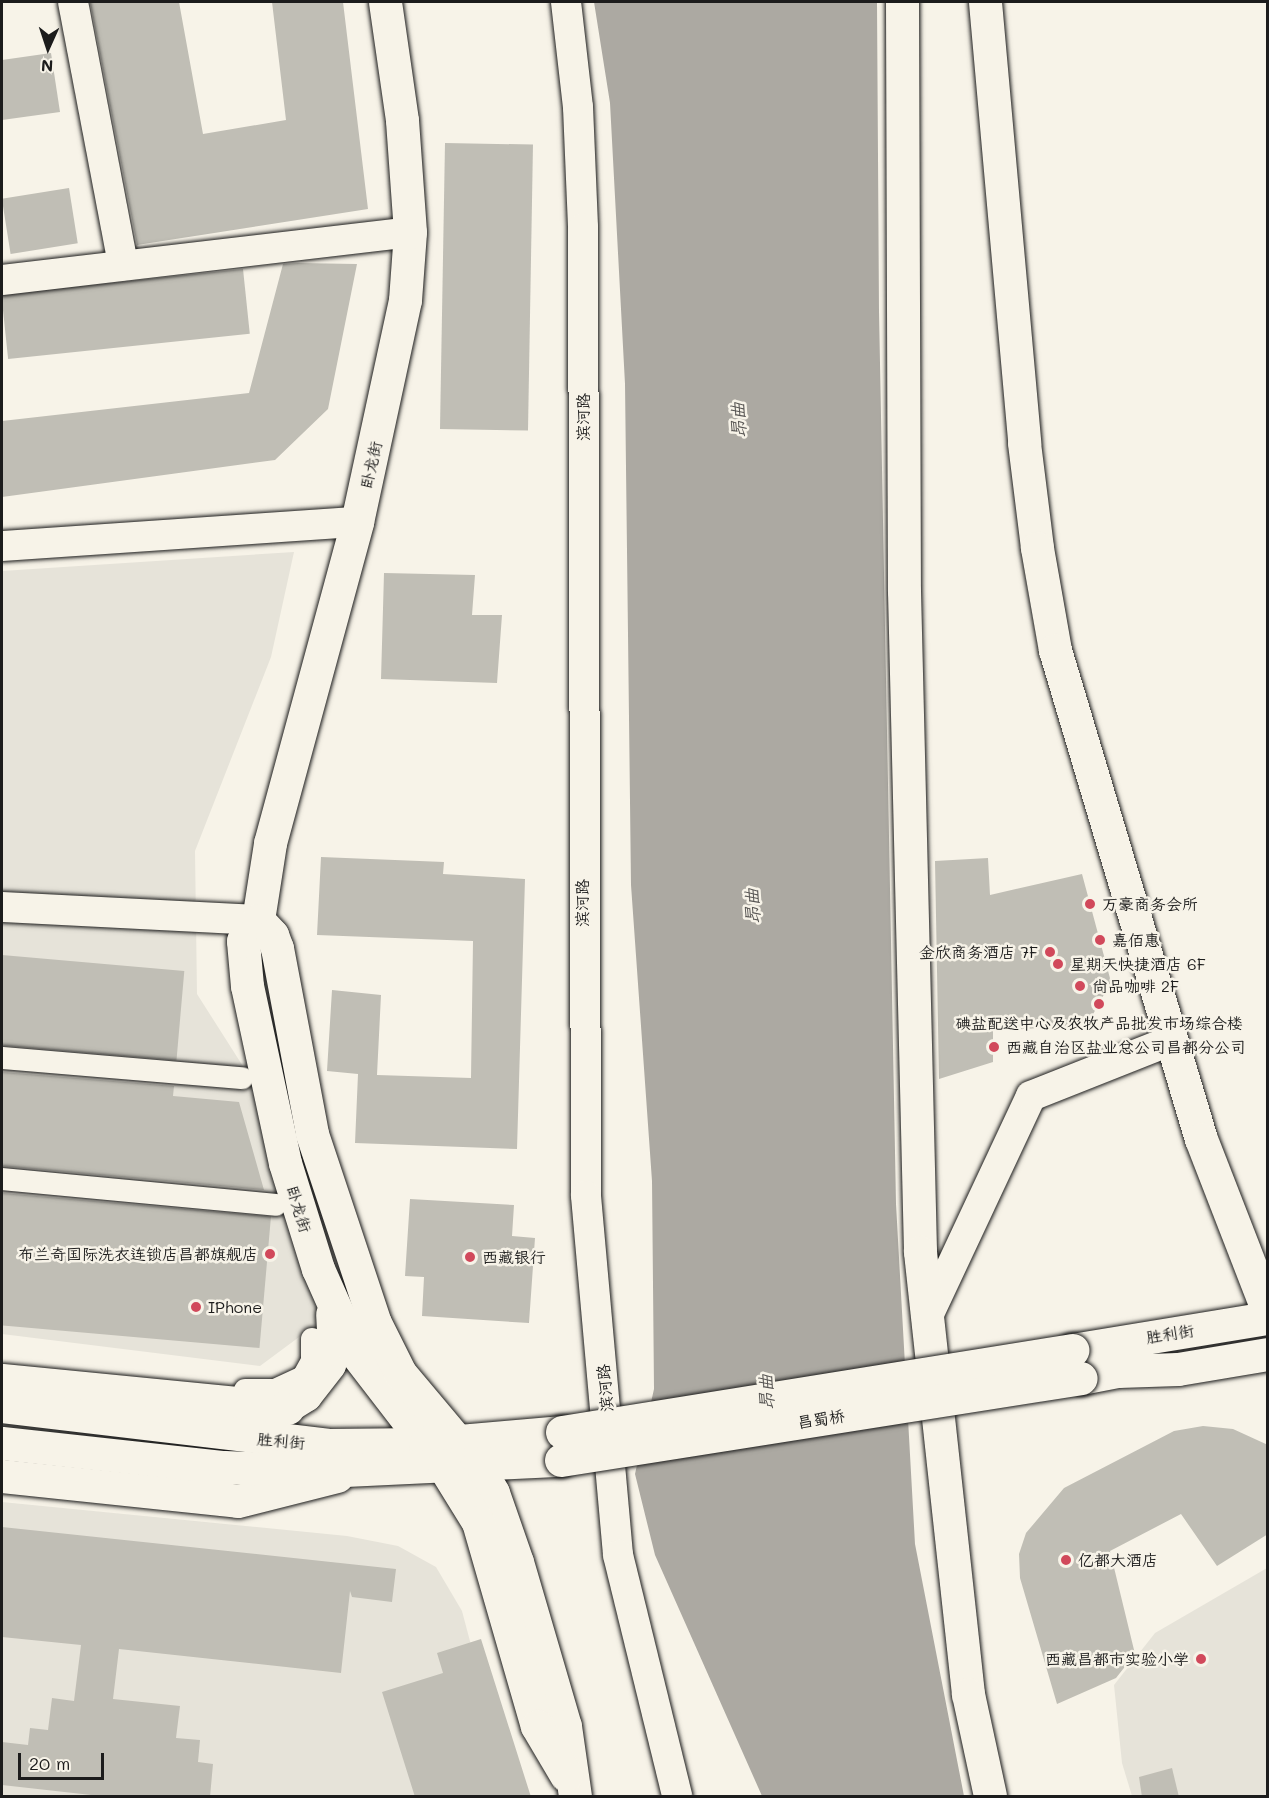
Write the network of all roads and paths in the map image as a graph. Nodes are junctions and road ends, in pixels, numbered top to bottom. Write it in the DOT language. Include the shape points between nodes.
graph roads {
  1 [pos="73,2"];
  2 [pos="385,2"];
  3 [pos="566,2"];
  4 [pos="902,2"];
  5 [pos="985,2"];
  6 [pos="410,232"];
  7 [pos="123,265"];
  8 [pos="2,280"];
  9 [pos="357,522"];
  10 [pos="2,546"];
  11 [pos="2,907"];
  12 [pos="258,920"];
  13 [pos="1170,1041"];
  14 [pos="2,1058"];
  15 [pos="242,1078"];
  16 [pos="2,1179"];
  17 [pos="276,1205"];
  18 [pos="332,1306"];
  19 [pos="1268,1312"];
  20 [pos="927,1318"];
  21 [pos="1268,1318"];
  22 [pos="312,1339"];
  23 [pos="1268,1354"];
  24 [pos="2,1364"];
  25 [pos="1076,1364"];
  26 [pos="2,1380"];
  27 [pos="2,1406"];
  28 [pos="288,1408"];
  29 [pos="212,1433"];
  30 [pos="2,1443"];
  31 [pos="561,1446"];
  32 [pos="451,1455"];
  33 [pos="354,1471"];
  34 [pos="2,1476"];
  35 [pos="573,1790"];
  36 [pos="677,1797"];
  37 [pos="990,1797"];
  1 -- 7 [label="street"];
  2 -- 6 [label="main road, 卧龙街" via="402,120"];
  3 -- 36 [label="street, 滨河路" via="578,107 583,228 586,1197 618,1555"];
  4 -- 20 [label="main road" via="904,591 920,1252"];
  5 -- 13 [label="main road" via="1036,548 1055,651"];
  6 -- 7 [label="street"];
  6 -- 9 [label="main road, 卧龙街" via="395,354"];
  7 -- 8 [label="street"];
  9 -- 10 [label="street"];
  9 -- 12 [label="main road, 卧龙街" via="288,770 270,843"];
  11 -- 12 [label="street"];
  12 -- 18 [label="main road, 卧龙街" via="243,941 247,986 285,1163"];
  12 -- 32 [label="main road" via="272,935 277,948 312,1134 371,1312 400,1373"];
  13 -- 19 [label="main road" via="1201,1139"];
  13 -- 20 [label="street" via="1031,1096"];
  14 -- 15 [label="street"];
  16 -- 17 [label="street"];
  18 -- 28 [label="main road" via="334,1349 330,1364 317,1384"];
  18 -- 32 [label="main road, 卧龙街" via="355,1352"];
  20 -- 37 [label="main road" via="968,1694"];
  21 -- 25 [label="main road, 胜利街"];
  22 -- 24 [label="street" via="312,1361 303,1377 275,1390"];
  23 -- 25 [label="main road, 胜利街" via="1178,1369 1118,1371"];
  25 -- 31 [label="main road, 昌蜀桥, bridge"];
  26 -- 28 [label="main road"];
  27 -- 29 [label="main road, 胜利街"];
  28 -- 29 [label="main road" via="238,1431"];
  29 -- 32 [label="main road, 胜利街"];
  30 -- 33 [label="main road, 胜利街" via="224,1467"];
  31 -- 32 [label="main road, 胜利街"];
  32 -- 33 [label="main road, 胜利街"];
  32 -- 35 [label="main road" via="493,1492 565,1726"];
  33 -- 34 [label="main road" via="238,1501"];
}
